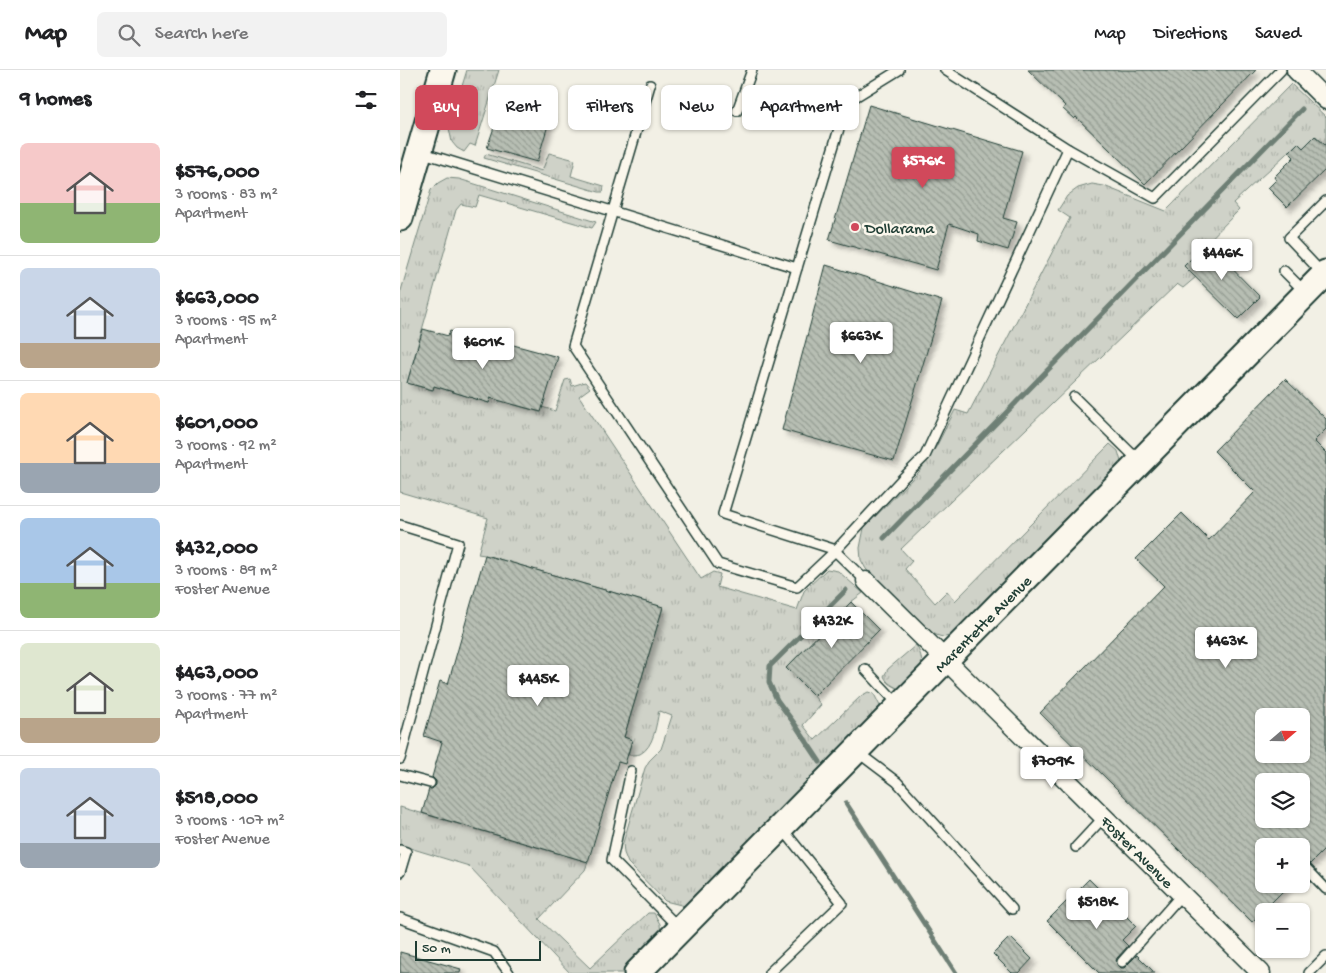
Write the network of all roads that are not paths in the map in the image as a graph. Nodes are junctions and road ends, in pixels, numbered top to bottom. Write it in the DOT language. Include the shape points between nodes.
graph roads {
  1 [pos="443,70"];
  2 [pos="752,70"];
  3 [pos="899,70"];
  4 [pos="944,70"];
  5 [pos="1281,70"];
  6 [pos="1296,70"];
  7 [pos="1326,100"];
  8 [pos="737,111"];
  9 [pos="636,130"];
  10 [pos="1068,149"];
  11 [pos="419,152"];
  12 [pos="1326,201"];
  13 [pos="612,211"];
  14 [pos="400,218"];
  15 [pos="797,268"];
  16 [pos="1284,271"];
  17 [pos="1325,274"];
  18 [pos="1306,293"];
  19 [pos="1074,396"];
  20 [pos="1140,462"];
  21 [pos="400,525"];
  22 [pos="835,551"];
  23 [pos="866,581"];
  24 [pos="946,660"];
  25 [pos="865,669"];
  26 [pos="900,706"];
  27 [pos="856,751"];
  28 [pos="400,759"];
  29 [pos="631,771"];
  30 [pos="400,775"];
  31 [pos="430,783"];
  32 [pos="1104,816"];
  33 [pos="781,827"];
  34 [pos="1076,847"];
  35 [pos="400,850"];
  36 [pos="400,872"];
  37 [pos="1310,872"];
  38 [pos="1326,889"];
  39 [pos="1182,894"];
  40 [pos="1012,910"];
  41 [pos="400,918"];
  42 [pos="680,929"];
  43 [pos="1326,956"];
  44 [pos="1122,962"];
  45 [pos="508,972"];
  46 [pos="637,973"];
  47 [pos="769,973"];
  48 [pos="1262,973"];
  49 [pos="1309,973"];
  1 -- 11 [label="street"];
  2 -- 8 [label="lane"];
  3 -- 15 [label="lane" via="847,102"];
  4 -- 10 [label="lane"];
  5 -- 10 [label="lane" via="1155,198"];
  6 -- 7 [label="street"];
  9 -- 13 [label="lane"];
  10 -- 22 [label="lane" via="926,456"];
  11 -- 13 [label="lane"];
  11 -- 14 [label="street"];
  12 -- 17 [label="lane" via="1289,238"];
  13 -- 15 [label="lane"];
  13 -- 22 [label="lane" via="573,346 718,564 796,587"];
  15 -- 22 [label="lane" via="724,514"];
  16 -- 18 [label="lane"];
  17 -- 18 [label="street, Marentette Avenue"];
  18 -- 20 [label="street, Marentette Avenue"];
  19 -- 20 [label="lane"];
  20 -- 24 [label="street, Marentette Avenue"];
  21 -- 28 [label="lane" via="458,543"];
  22 -- 23 [label="lane"];
  23 -- 24 [label="street, Foster Avenue"];
  24 -- 26 [label="street, Marentette Avenue"];
  24 -- 32 [label="street, Foster Avenue"];
  25 -- 26 [label="lane"];
  26 -- 27 [label="street, Marentette Avenue"];
  27 -- 33 [label="street, Marentette Avenue"];
  27 -- 40 [label="lane" via="897,782"];
  29 -- 42 [label="lane" via="612,860"];
  30 -- 31 [label="lane"];
  32 -- 34 [label="lane"];
  32 -- 39 [label="street, Foster Avenue"];
  33 -- 42 [label="street, Marentette Avenue"];
  33 -- 47 [label="lane" via="842,903"];
  35 -- 36 [label="lane" via="406,852"];
  37 -- 38 [label="lane"];
  39 -- 44 [label="lane"];
  39 -- 48 [label="street, Foster Avenue"];
  41 -- 45 [label="lane" via="494,952"];
  42 -- 46 [label="street, Marentette Avenue"];
  43 -- 49 [label="lane"];
}
